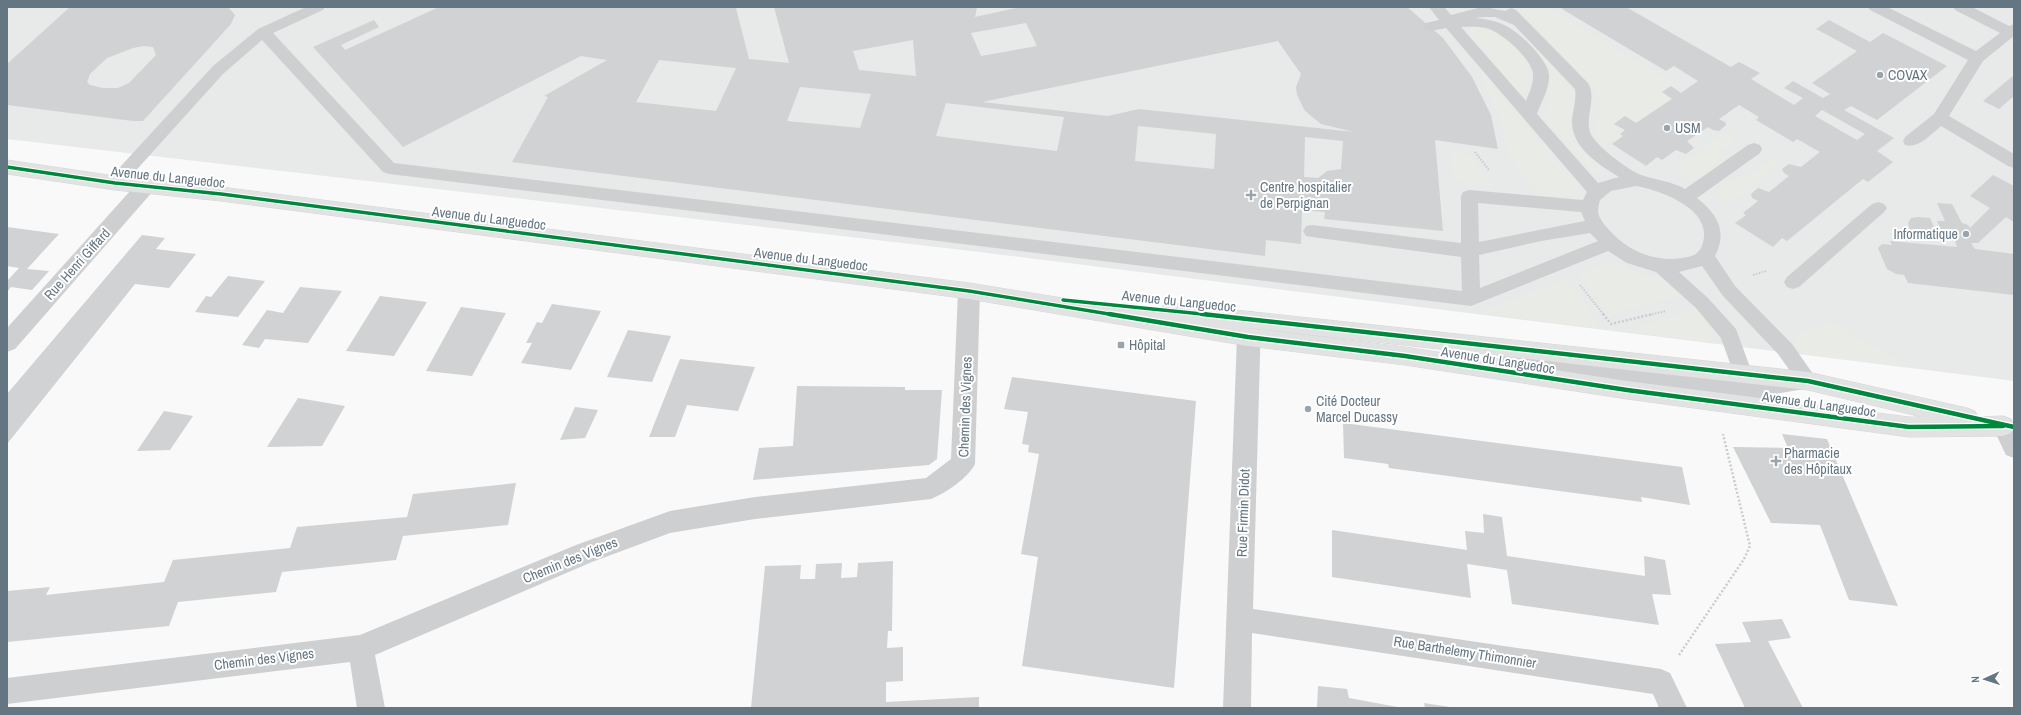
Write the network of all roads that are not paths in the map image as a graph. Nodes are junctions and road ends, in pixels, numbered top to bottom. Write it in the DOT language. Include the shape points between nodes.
graph roads {
  1 [pos="318,7"];
  2 [pos="1436,7"];
  3 [pos="1506,7"];
  4 [pos="1875,7"];
  5 [pos="1960,7"];
  6 [pos="1450,22"];
  7 [pos="1520,22"];
  8 [pos="1431,26"];
  9 [pos="2012,30"];
  10 [pos="263,32"];
  11 [pos="1977,58"];
  12 [pos="1530,115"];
  13 [pos="1940,118"];
  14 [pos="1911,141"];
  15 [pos="1754,150"];
  16 [pos="2014,162"];
  17 [pos="7,167"];
  18 [pos="1636,180"];
  19 [pos="115,183"];
  20 [pos="147,185"];
  21 [pos="1686,197"];
  22 [pos="1593,200"];
  23 [pos="1878,208"];
  24 [pos="1594,226"];
  25 [pos="1312,231"];
  26 [pos="1609,244"];
  27 [pos="1469,251"];
  28 [pos="1705,256"];
  29 [pos="1661,266"];
  30 [pos="1793,282"];
  31 [pos="969,291"];
  32 [pos="1471,299"];
  33 [pos="1249,328"];
  34 [pos="7,343"];
  35 [pos="1405,356"];
  36 [pos="1808,381"];
  37 [pos="1746,382"];
  38 [pos="1788,410"];
  39 [pos="2008,426"];
  40 [pos="2014,448"];
  41 [pos="1240,619"];
  42 [pos="361,648"];
  43 [pos="7,691"];
  44 [pos="371,708"];
  45 [pos="1236,708"];
  46 [pos="1673,708"];
  1 -- 10 [label="lane"];
  2 -- 6 [label="lane"];
  3 -- 7 [label="lane"];
  4 -- 11 [label="lane"];
  5 -- 9 [label="lane"];
  6 -- 7 [label="lane" via="1478,13 1495,13"];
  6 -- 8 [label="lane"];
  6 -- 12 [label="lane"];
  6 -- 12 [label="lane" via="1483,22 1503,30 1519,42 1542,75"];
  7 -- 18 [label="lane" via="1582,87 1585,98 1580,123 1584,138 1592,149"];
  9 -- 11 [label="lane"];
  10 -- 19 [label="lane" via="218,70"];
  10 -- 32 [label="lane" via="389,168"];
  11 -- 13 [label="lane"];
  12 -- 22 [label="lane"];
  13 -- 14 [label="lane"];
  13 -- 16 [label="lane"];
  15 -- 21 [label="lane"];
  17 -- 19 [label="main road, Avenue du Languedoc"];
  18 -- 21 [label="lane" via="1654,183"];
  18 -- 22 [label="lane" via="1606,185"];
  19 -- 20 [label="main road, Avenue du Languedoc"];
  20 -- 31 [label="main road, Avenue du Languedoc"];
  20 -- 34 [label="street, Rue Henri Giffard"];
  21 -- 28 [label="lane" via="1707,218 1713,230 1713,241"];
  22 -- 24 [label="lane" via="1590,216"];
  22 -- 27 [label="lane" via="1468,196"];
  23 -- 30 [label="lane"];
  24 -- 26 [label="lane"];
  24 -- 27 [label="lane"];
  25 -- 27 [label="lane"];
  26 -- 29 [label="lane" via="1642,262"];
  26 -- 32 [label="lane"];
  27 -- 32 [label="lane"];
  28 -- 29 [label="lane" via="1694,263"];
  28 -- 36 [label="lane" via="1729,291 1785,349"];
  29 -- 37 [label="lane" via="1702,303 1729,334"];
  31 -- 33 [label="main road, Avenue du Languedoc"];
  31 -- 42 [label="street, Chemin des Vignes" via="963,464 931,488 755,508 670,522 585,553"];
  33 -- 35 [label="main road, Avenue du Languedoc"];
  33 -- 37 [label="main road, Avenue du Languedoc"];
  33 -- 41 [label="street, Rue Firmin Didot"];
  35 -- 37 [label="lane"];
  35 -- 38 [label="main road, Avenue du Languedoc" via="1626,390"];
  36 -- 37 [label="main road, Avenue du Languedoc"];
  36 -- 39 [label="main road, Avenue du Languedoc"];
  37 -- 38 [label="lane"];
  38 -- 39 [label="main road, Avenue du Languedoc" via="1909,427"];
  39 -- 40 [label="street"];
  41 -- 45 [label="street, Rue Firmin Didot"];
  41 -- 46 [label="street, Rue Barthelemy Thimonnier" via="1661,682"];
  42 -- 43 [label="street, Chemin des Vignes"];
  42 -- 44 [label="street"];
}
